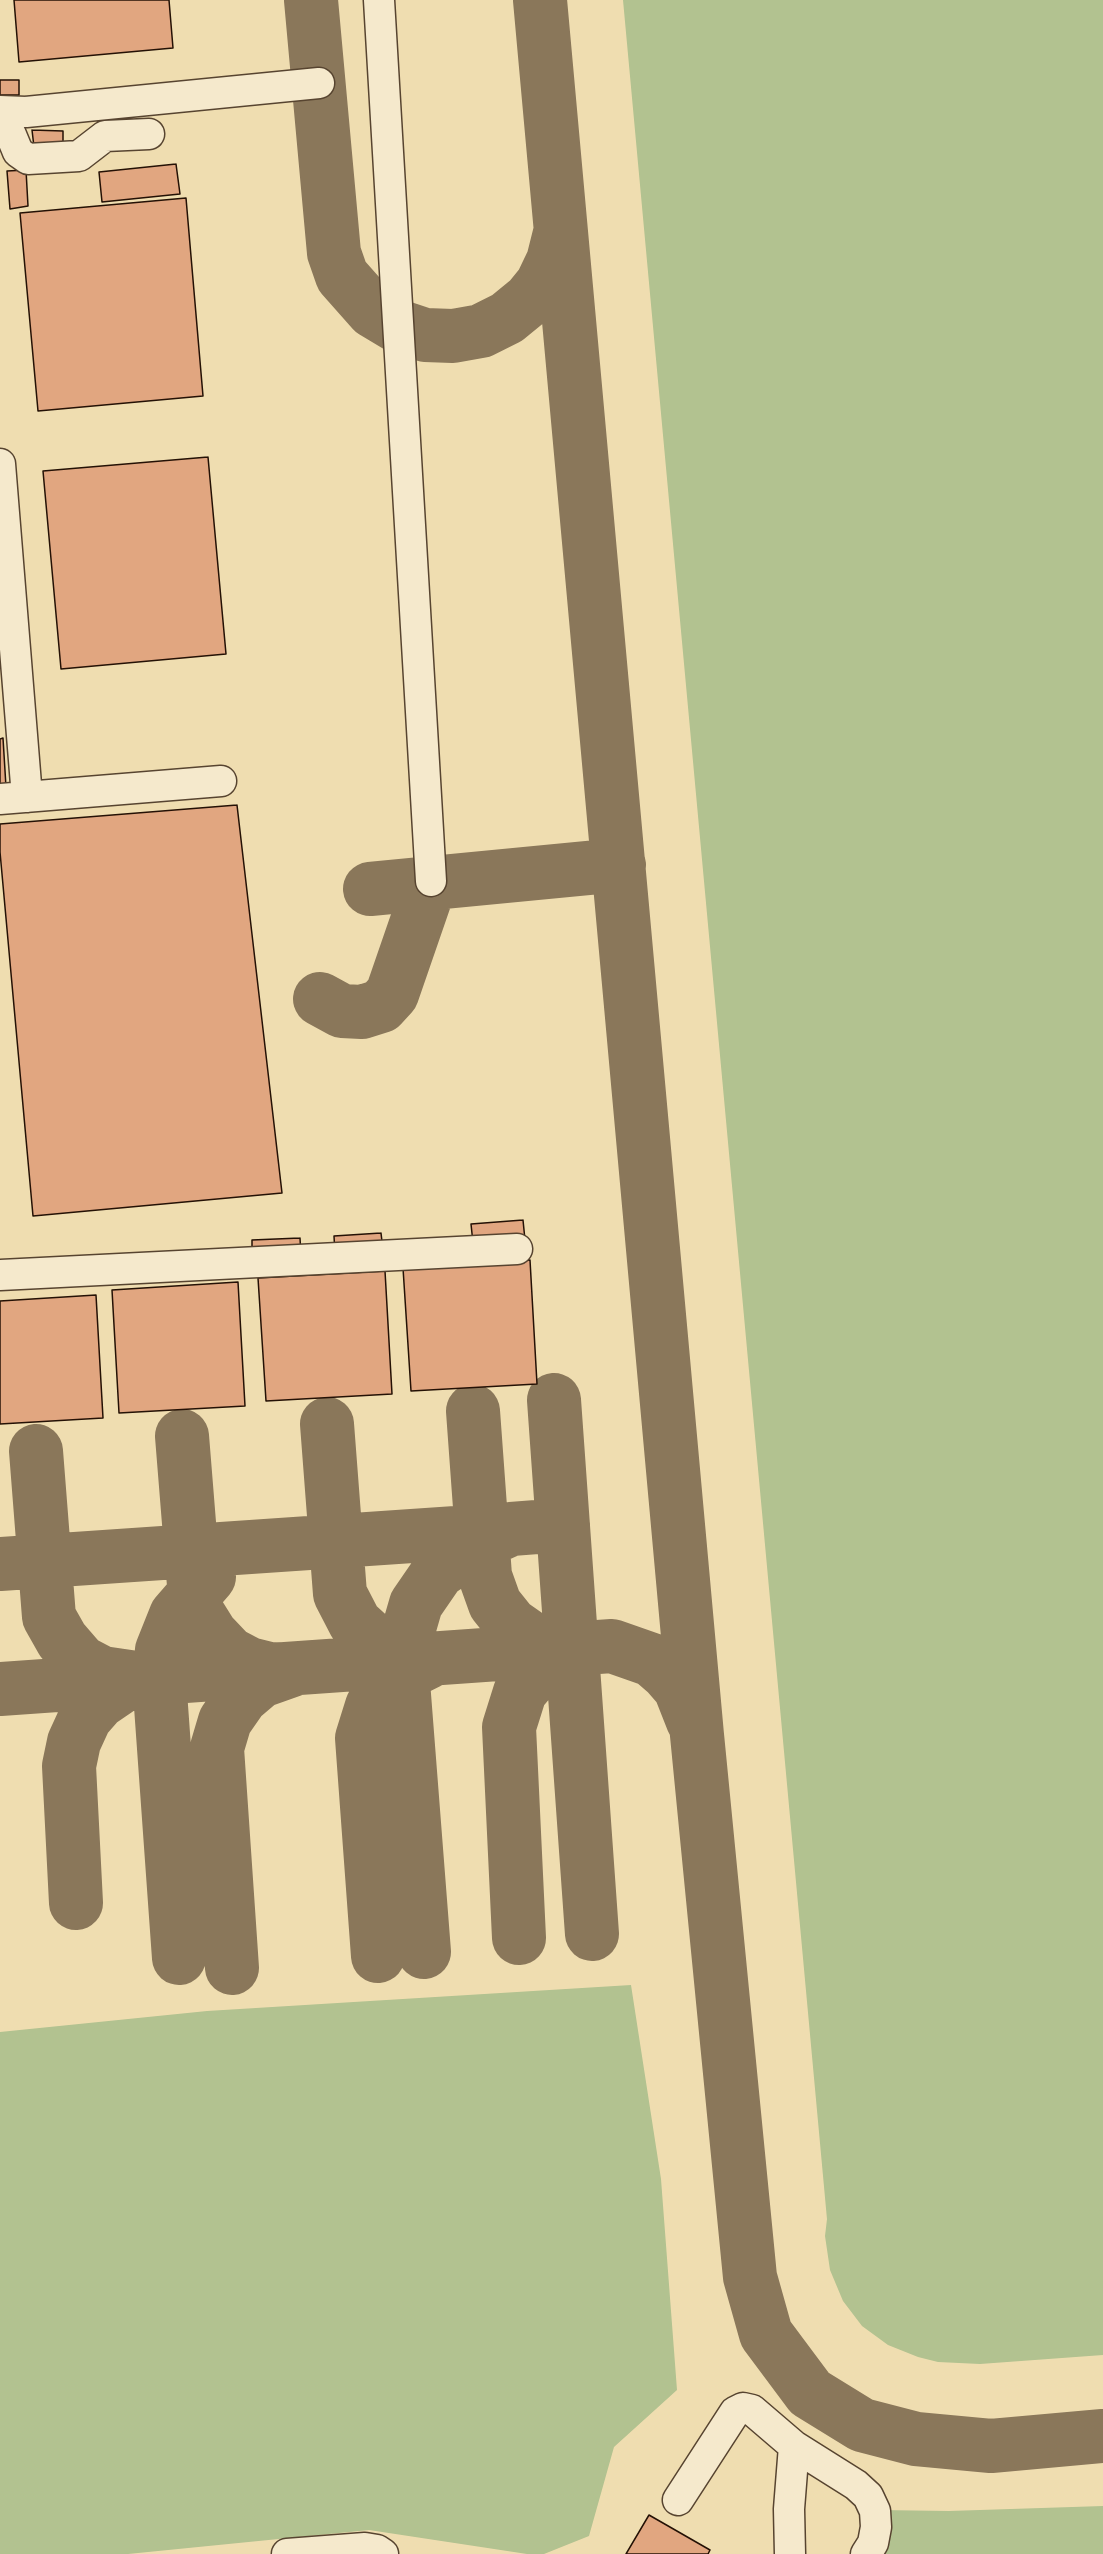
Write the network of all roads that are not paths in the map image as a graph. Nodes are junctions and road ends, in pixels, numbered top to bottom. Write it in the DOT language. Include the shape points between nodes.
graph roads {
  1 [pos="379,0"];
  2 [pos="320,83"];
  3 [pos="0,111"];
  4 [pos="0,129"];
  5 [pos="149,134"];
  6 [pos="0,464"];
  7 [pos="221,781"];
  8 [pos="14,798"];
  9 [pos="431,881"];
  10 [pos="517,1249"];
  11 [pos="0,1275"];
  12 [pos="794,2446"];
  13 [pos="678,2500"];
  14 [pos="287,2554"];
  15 [pos="383,2554"];
  16 [pos="790,2554"];
  17 [pos="866,2554"];
  1 -- 9 [label="lane"];
  2 -- 3 [label="lane" via="26,112"];
  4 -- 5 [label="lane" via="11,135 18,152 28,159 79,156 105,136"];
  6 -- 8 [label="lane"];
  7 -- 8 [label="lane"];
  10 -- 11 [label="lane"];
  12 -- 13 [label="lane" via="752,2410 743,2408 735,2412"];
  12 -- 16 [label="lane"];
  12 -- 17 [label="lane" via="868,2496 875,2511 876,2527"];
  14 -- 15 [label="lane" via="365,2548"];
}
